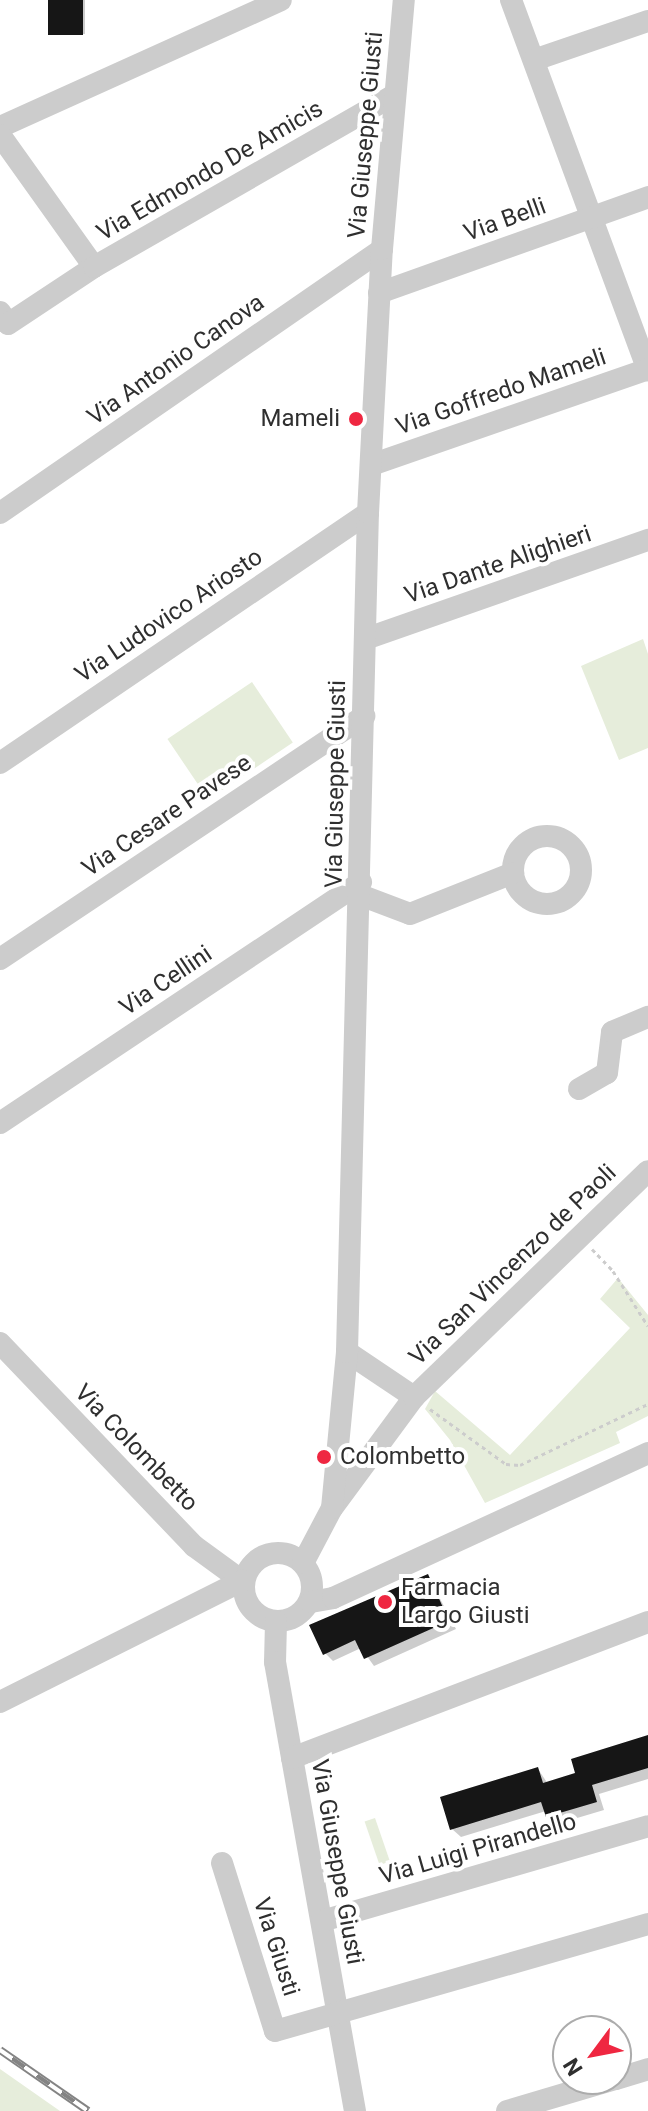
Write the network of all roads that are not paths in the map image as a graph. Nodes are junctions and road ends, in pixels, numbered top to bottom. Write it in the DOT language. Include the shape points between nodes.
graph roads {
  1 [pos="281,0"];
  2 [pos="404,0"];
  3 [pos="511,0"];
  4 [pos="648,21"];
  5 [pos="534,60"];
  6 [pos="393,96"];
  7 [pos="0,127"];
  8 [pos="0,135"];
  9 [pos="648,197"];
  10 [pos="590,218"];
  11 [pos="382,249"];
  12 [pos="94,267"];
  13 [pos="379,293"];
  14 [pos="0,312"];
  15 [pos="648,370"];
  16 [pos="371,465"];
  17 [pos="0,513"];
  18 [pos="368,513"];
  19 [pos="648,540"];
  20 [pos="365,639"];
  21 [pos="364,716"];
  22 [pos="0,763"];
  23 [pos="513,873"];
  24 [pos="360,889"];
  25 [pos="0,959"];
  26 [pos="648,1017"];
  27 [pos="579,1089"];
  28 [pos="0,1123"];
  29 [pos="648,1171"];
  30 [pos="0,1343"];
  31 [pos="347,1352"];
  32 [pos="414,1397"];
  33 [pos="648,1453"];
  34 [pos="332,1508"];
  35 [pos="303,1563"];
  36 [pos="242,1581"];
  37 [pos="311,1602"];
  38 [pos="276,1622"];
  39 [pos="648,1622"];
  40 [pos="0,1702"];
  41 [pos="292,1758"];
  42 [pos="648,1826"];
  43 [pos="222,1863"];
  44 [pos="322,1921"];
  45 [pos="648,1924"];
  46 [pos="338,2015"];
  47 [pos="562,2095"];
  48 [pos="355,2111"];
  49 [pos="507,2111"];
  1 -- 7 [label="street"];
  2 -- 6 [label="street, Via Giuseppe Giusti"];
  3 -- 5 [label="street"];
  4 -- 5 [label="street"];
  5 -- 10 [label="street"];
  6 -- 11 [label="street, Via Giuseppe Giusti"];
  6 -- 12 [label="street, Via Edmondo De Amicis"];
  8 -- 12 [label="street, Via Edmondo De Amicis"];
  9 -- 10 [label="street, Via Belli"];
  10 -- 13 [label="street, Via Belli"];
  10 -- 15 [label="street"];
  11 -- 13 [label="street, Via Giuseppe Giusti"];
  11 -- 17 [label="street, Via Antonio Canova"];
  12 -- 14 [label="street, Via Edmondo De Amicis" via="8,324"];
  13 -- 16 [label="street, Via Giuseppe Giusti"];
  15 -- 16 [label="street, Via Goffredo Mameli"];
  16 -- 18 [label="street, Via Giuseppe Giusti"];
  18 -- 20 [label="street, Via Giuseppe Giusti"];
  18 -- 22 [label="street, Via Ludovico Ariosto"];
  19 -- 20 [label="street, Via Dante Alighieri"];
  20 -- 21 [label="street, Via Giuseppe Giusti"];
  21 -- 24 [label="street, Via Giuseppe Giusti"];
  21 -- 25 [label="street, Via Cesare Pavese"];
  23 -- 24 [label="street" via="410,914"];
  24 -- 28 [label="street, Via Cellini"];
  24 -- 31 [label="street, Via Giuseppe Giusti"];
  26 -- 27 [label="street" via="612,1032 607,1073"];
  29 -- 32 [label="street, Via San Vincenzo de Paoli"];
  30 -- 36 [label="street, Via Colombetto" via="194,1546"];
  31 -- 32 [label="street, Via San Vincenzo de Paoli"];
  31 -- 34 [label="street, Via Giuseppe Giusti"];
  32 -- 34 [label="street, Via San Vincenzo de Paoli"];
  33 -- 37 [label="street" via="333,1598"];
  34 -- 35 [label="street, Via Giuseppe Giusti"];
  35 -- 36 [label="street" via="280,1552 260,1558"];
  35 -- 37 [label="street" via="313,1582"];
  36 -- 38 [label="street" via="256,1614"];
  36 -- 40 [label="street"];
  37 -- 38 [label="street" via="297,1618"];
  38 -- 41 [label="street, Via Giuseppe Giusti" via="275,1662"];
  39 -- 41 [label="street"];
  41 -- 44 [label="street, Via Giuseppe Giusti"];
  42 -- 44 [label="street, Via Luigi Pirandello"];
  43 -- 46 [label="street, Via Giusti" via="275,2031"];
  44 -- 46 [label="street, Via Giuseppe Giusti"];
  45 -- 46 [label="street"];
  46 -- 48 [label="street, Via Giuseppe Giusti"];
  47 -- 49 [label="street"];
}
